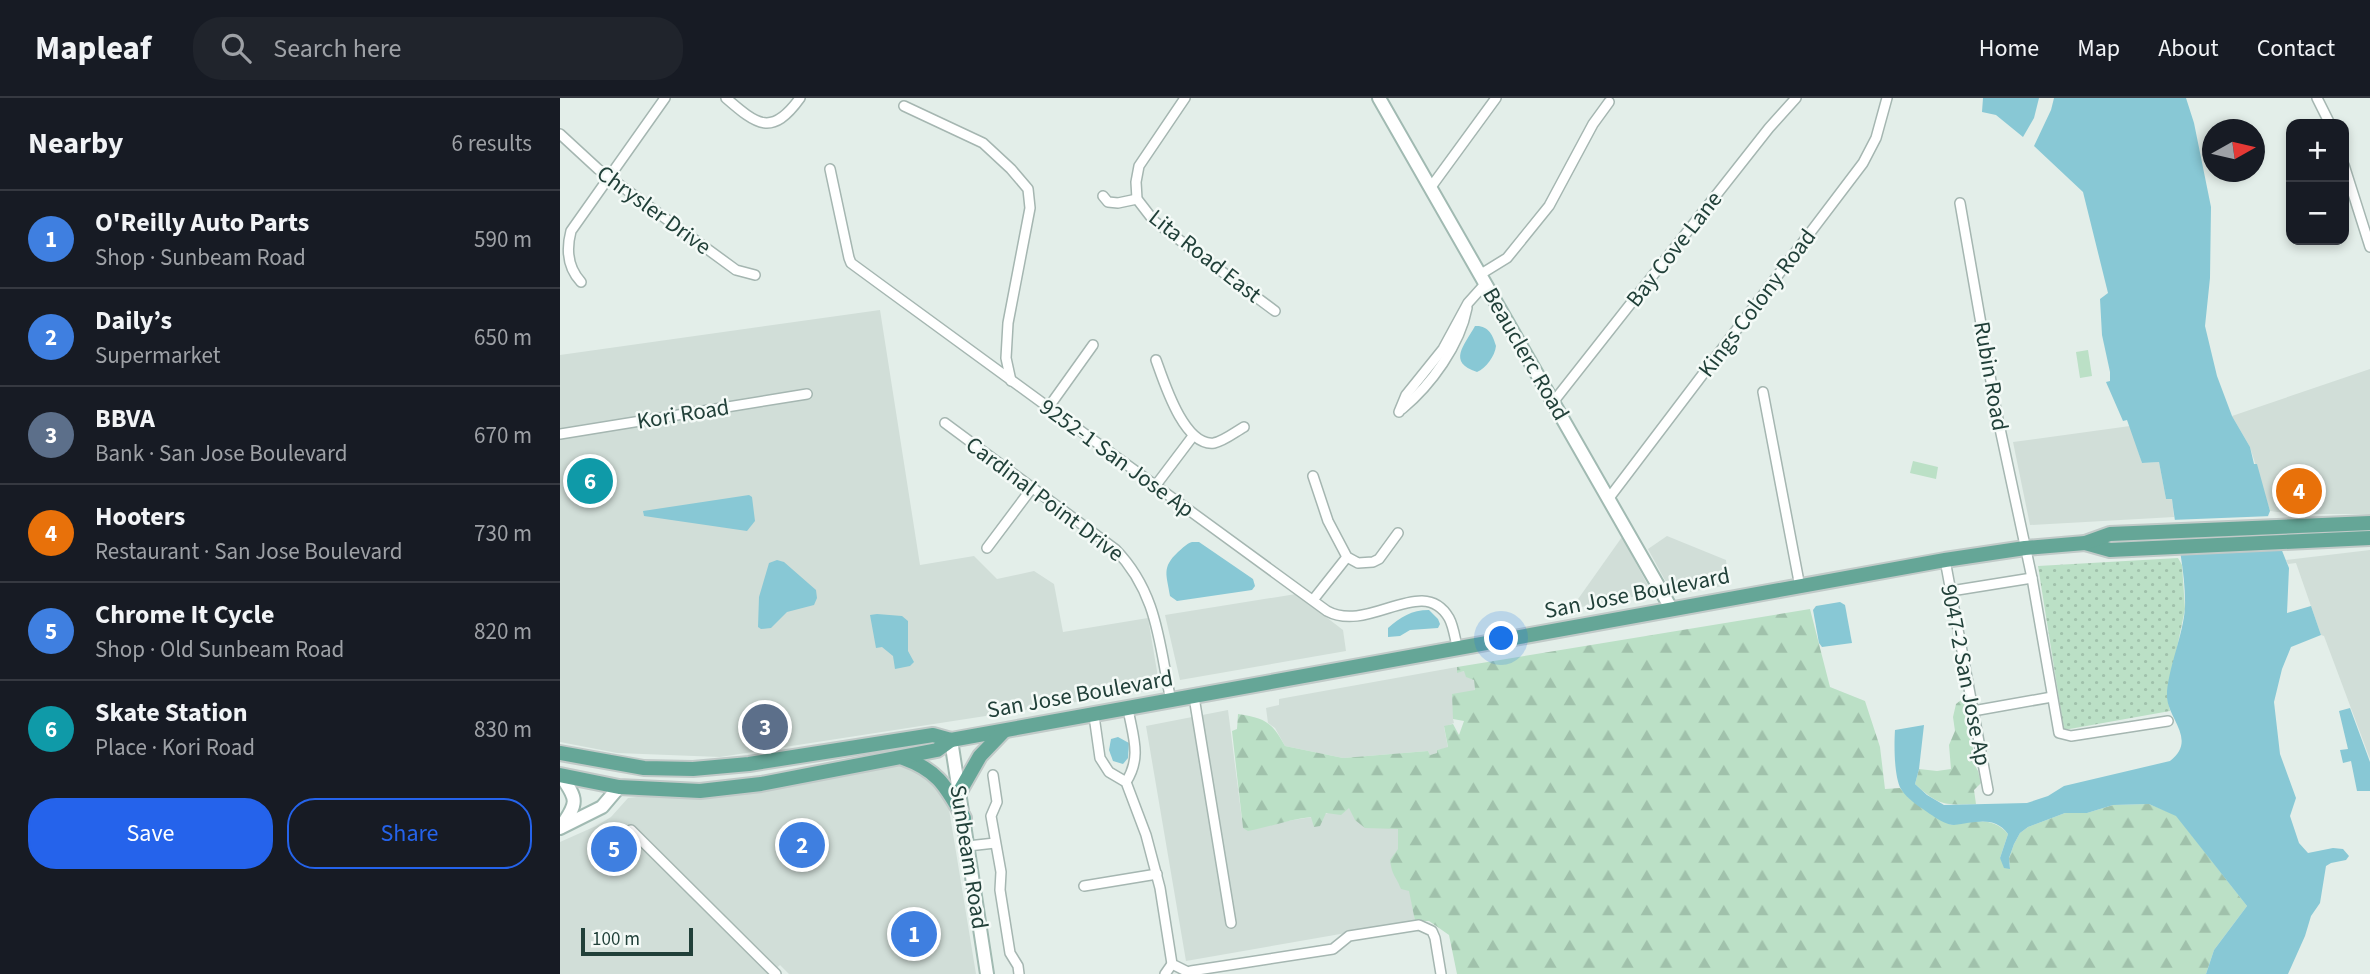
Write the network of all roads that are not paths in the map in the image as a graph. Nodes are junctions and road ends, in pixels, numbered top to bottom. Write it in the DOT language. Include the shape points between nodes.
graph roads {
  1 [pos="665,98"];
  2 [pos="726,98"];
  3 [pos="800,98"];
  4 [pos="1185,98"];
  5 [pos="1379,98"];
  6 [pos="1496,98"];
  7 [pos="1796,98"];
  8 [pos="1887,98"];
  9 [pos="2317,98"];
  10 [pos="1609,102"];
  11 [pos="904,106"];
  12 [pos="2328,119"];
  13 [pos="560,134"];
  14 [pos="830,169"];
  15 [pos="608,177"];
  16 [pos="2349,181"];
  17 [pos="1431,187"];
  18 [pos="1103,196"];
  19 [pos="1137,199"];
  20 [pos="1961,203"];
  21 [pos="2370,247"];
  22 [pos="755,275"];
  23 [pos="1483,278"];
  24 [pos="581,282"];
  25 [pos="1275,311"];
  26 [pos="1093,345"];
  27 [pos="1156,360"];
  28 [pos="1436,364"];
  29 [pos="1011,381"];
  30 [pos="1763,392"];
  31 [pos="807,394"];
  32 [pos="1554,401"];
  33 [pos="1048,408"];
  34 [pos="945,423"];
  35 [pos="1244,427"];
  36 [pos="560,434"];
  37 [pos="1193,436"];
  38 [pos="1313,475"];
  39 [pos="1156,485"];
  40 [pos="1032,488"];
  41 [pos="1609,498"];
  42 [pos="2370,523"];
  43 [pos="1398,533"];
  44 [pos="2370,538"];
  45 [pos="2085,543"];
  46 [pos="987,548"];
  47 [pos="2025,548"];
  48 [pos="1347,557"];
  49 [pos="1945,560"];
  50 [pos="2032,578"];
  51 [pos="1800,587"];
  52 [pos="1951,591"];
  53 [pos="1313,600"];
  54 [pos="1672,610"];
  55 [pos="1458,650"];
  56 [pos="1194,697"];
  57 [pos="2052,697"];
  58 [pos="1171,701"];
  59 [pos="1128,709"];
  60 [pos="1973,711"];
  61 [pos="1094,716"];
  62 [pos="2168,720"];
  63 [pos="1004,731"];
  64 [pos="951,740"];
  65 [pos="560,753"];
  66 [pos="902,757"];
  67 [pos="993,775"];
  68 [pos="561,776"];
  69 [pos="1126,782"];
  70 [pos="619,787"];
  71 [pos="1988,790"];
  72 [pos="960,791"];
  73 [pos="964,818"];
  74 [pos="560,828"];
  75 [pos="631,830"];
  76 [pos="995,843"];
  77 [pos="968,846"];
  78 [pos="1157,874"];
  79 [pos="1084,886"];
  80 [pos="1231,923"];
  81 [pos="1172,964"];
  82 [pos="1191,973"];
  83 [pos="776,974"];
  84 [pos="987,974"];
  85 [pos="1019,974"];
  86 [pos="1164,974"];
  87 [pos="1441,974"];
  1 -- 15 [label="street"];
  2 -- 3 [label="street" via="753,121 765,124 787,115"];
  4 -- 19 [label="street" via="1139,166"];
  5 -- 17 [label="street, Beauclerc Road"];
  6 -- 17 [label="street"];
  7 -- 32 [label="street, Bay Cove Lane"];
  8 -- 41 [label="street, Kings Colony Road" via="1876,138 1863,163"];
  9 -- 12 [label="street"];
  10 -- 23 [label="street" via="1558,193 1507,258"];
  11 -- 29 [label="street" via="983,143 1028,189 1030,208 1008,323 1006,358"];
  13 -- 15 [label="street, Chrysler Drive"];
  14 -- 29 [label="street, 9252-1 San Jose Ap" via="851,263"];
  15 -- 22 [label="street, Chrysler Drive" via="736,270"];
  15 -- 24 [label="street" via="571,231 571,272"];
  16 -- 21 [label="street"];
  17 -- 23 [label="street, Beauclerc Road"];
  18 -- 19 [label="street" via="1118,203"];
  19 -- 25 [label="street, Lita Road East" via="1154,221"];
  20 -- 47 [label="street, Rubin Road"];
  23 -- 28 [label="street"];
  23 -- 32 [label="street, Beauclerc Road"];
  26 -- 33 [label="street"];
  27 -- 37 [label="street" via="1170,397"];
  28 -- 28 [label="street" via="1406,395 1399,412 1412,401"];
  29 -- 33 [label="street, 9252-1 San Jose Ap"];
  30 -- 51 [label="street"];
  31 -- 36 [label="street, Kori Road"];
  32 -- 41 [label="street, Beauclerc Road"];
  33 -- 39 [label="street, 9252-1 San Jose Ap"];
  34 -- 40 [label="street, Cardinal Point Drive"];
  35 -- 37 [label="street" via="1215,443"];
  37 -- 39 [label="street"];
  38 -- 48 [label="street" via="1328,521"];
  39 -- 53 [label="street, 9252-1 San Jose Ap"];
  40 -- 46 [label="street"];
  40 -- 58 [label="street, Cardinal Point Drive" via="1115,549 1135,572 1151,604"];
  41 -- 54 [label="street, Beauclerc Road"];
  42 -- 45 [label="main road, San Jose Boulevard" via="2110,534"];
  43 -- 48 [label="street" via="1373,562 1358,563"];
  44 -- 45 [label="main road, San Jose Boulevard" via="2110,550"];
  45 -- 47 [label="main road, San Jose Boulevard"];
  47 -- 49 [label="main road, San Jose Boulevard"];
  47 -- 50 [label="street, Rubin Road"];
  48 -- 53 [label="street"];
  49 -- 51 [label="main road, San Jose Boulevard"];
  49 -- 52 [label="street, 9047-2 San Jose Ap"];
  50 -- 52 [label="street"];
  50 -- 57 [label="street, Rubin Road"];
  51 -- 54 [label="main road, San Jose Boulevard"];
  52 -- 60 [label="street, 9047-2 San Jose Ap"];
  53 -- 55 [label="street, 9252-1 San Jose Ap" via="1336,616 1353,618 1410,602 1434,603 1448,616"];
  54 -- 55 [label="main road, San Jose Boulevard"];
  55 -- 56 [label="main road, San Jose Boulevard"];
  56 -- 58 [label="main road, San Jose Boulevard"];
  56 -- 80 [label="street"];
  57 -- 60 [label="street"];
  57 -- 62 [label="street, Rubin Road" via="2057,727 2064,736"];
  58 -- 59 [label="main road, San Jose Boulevard"];
  59 -- 61 [label="main road, San Jose Boulevard"];
  59 -- 69 [label="street" via="1136,752"];
  60 -- 71 [label="street, 9047-2 San Jose Ap"];
  61 -- 63 [label="main road, San Jose Boulevard"];
  61 -- 69 [label="street" via="1100,758 1109,772"];
  63 -- 64 [label="main road, San Jose Boulevard"];
  63 -- 72 [label="main road" via="980,756"];
  64 -- 65 [label="main road, San Jose Boulevard" via="933,735 693,769 644,768"];
  64 -- 66 [label="main road, San Jose Boulevard" via="937,750"];
  64 -- 72 [label="street, Sunbeam Road"];
  66 -- 70 [label="main road, San Jose Boulevard" via="734,788"];
  66 -- 73 [label="main road" via="933,772"];
  67 -- 76 [label="street"];
  68 -- 70 [label="main road, San Jose Boulevard"];
  68 -- 74 [label="street" via="575,801"];
  69 -- 78 [label="street"];
  70 -- 74 [label="street" via="602,807"];
  72 -- 73 [label="street, Sunbeam Road"];
  73 -- 77 [label="street, Sunbeam Road"];
  75 -- 83 [label="street"];
  76 -- 77 [label="street"];
  76 -- 85 [label="street" via="1010,953"];
  77 -- 84 [label="street, Sunbeam Road"];
  78 -- 79 [label="street"];
  78 -- 81 [label="street"];
  81 -- 82 [label="street"];
  81 -- 86 [label="street"];
  82 -- 87 [label="street" via="1334,948 1349,936 1419,925 1432,931"];
}
